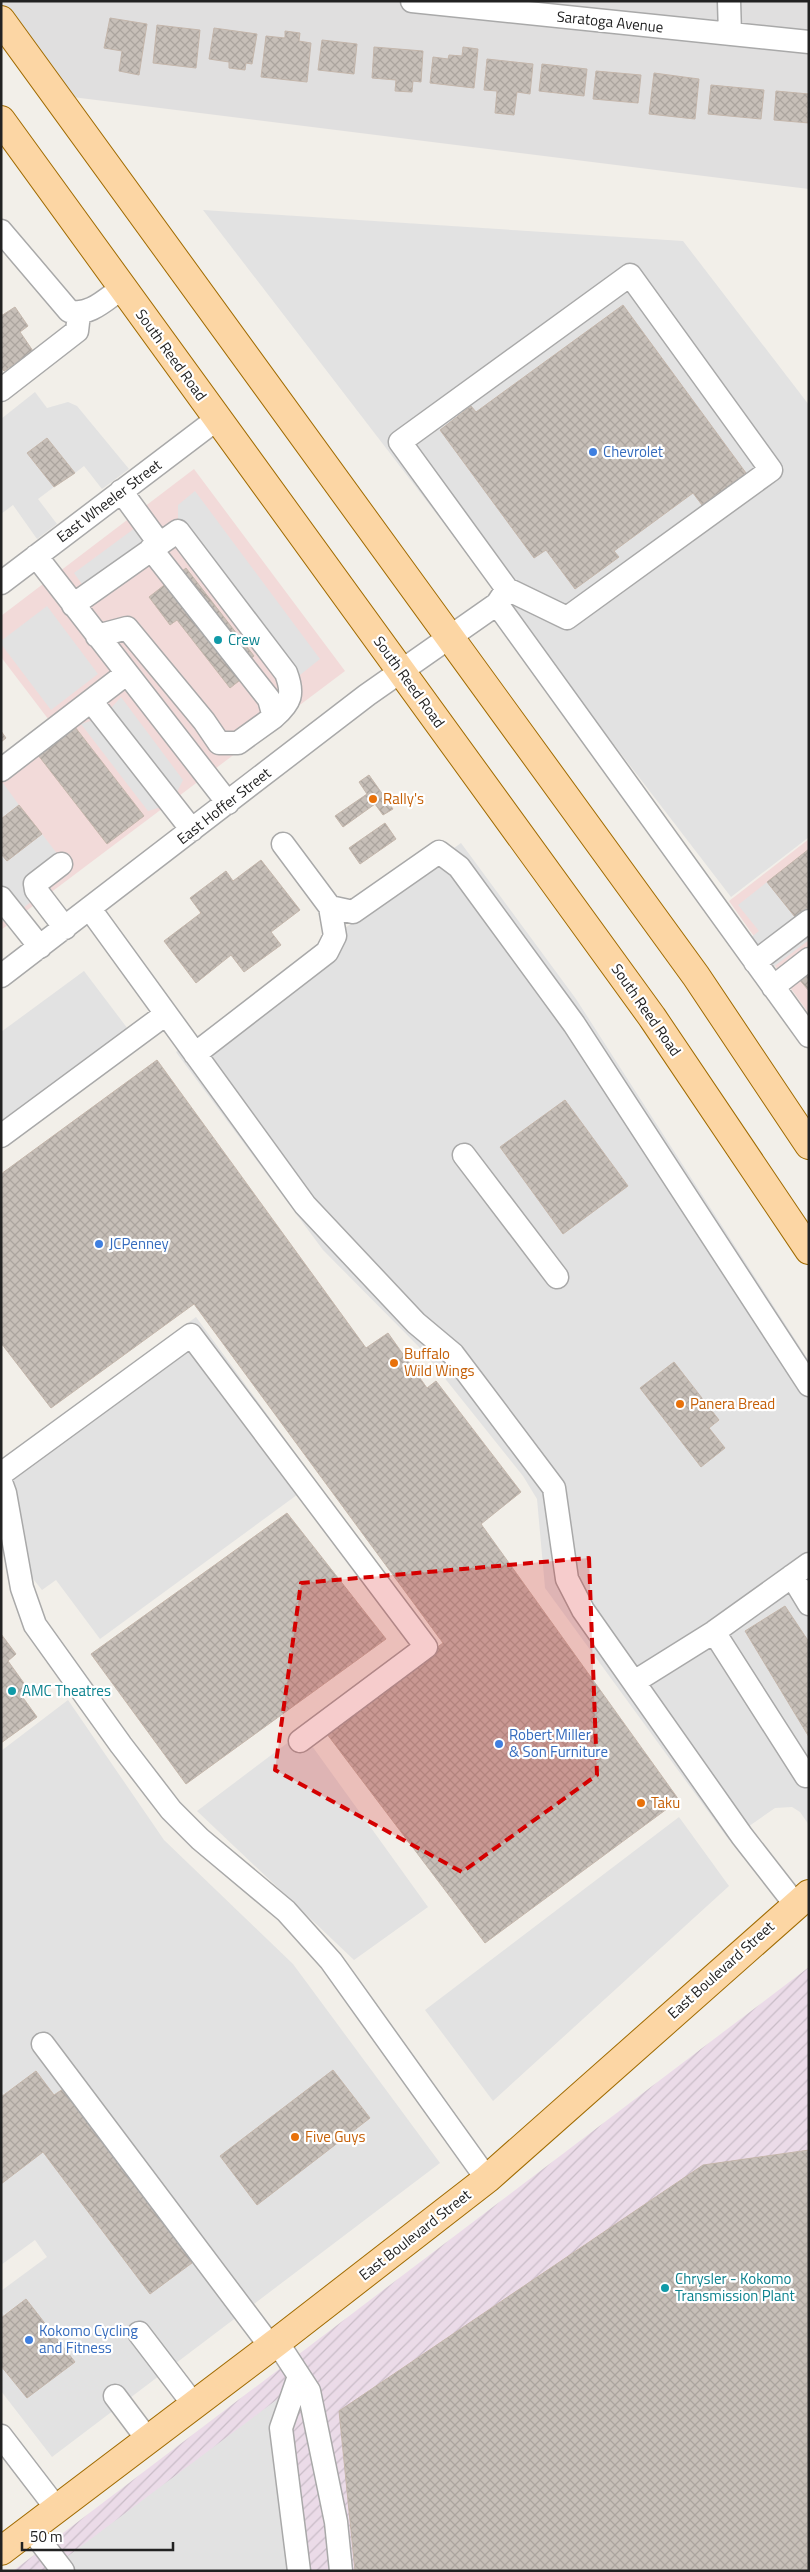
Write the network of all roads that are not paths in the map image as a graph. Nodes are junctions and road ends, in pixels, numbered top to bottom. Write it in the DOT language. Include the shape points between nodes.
graph roads {
  1 [pos="412,1"];
  2 [pos="729,1"];
  3 [pos="1,20"];
  4 [pos="730,34"];
  5 [pos="809,42"];
  6 [pos="1,120"];
  7 [pos="1,231"];
  8 [pos="122,288"];
  9 [pos="79,314"];
  10 [pos="1,390"];
  11 [pos="217,419"];
  12 [pos="121,492"];
  13 [pos="155,546"];
  14 [pos="36,556"];
  15 [pos="1,582"];
  16 [pos="502,597"];
  17 [pos="74,605"];
  18 [pos="97,636"];
  19 [pos="449,639"];
  20 [pos="401,671"];
  21 [pos="126,674"];
  22 [pos="91,701"];
  23 [pos="274,717"];
  24 [pos="1,770"];
  25 [pos="228,803"];
  26 [pos="192,830"];
  27 [pos="283,844"];
  28 [pos="61,864"];
  29 [pos="1,898"];
  30 [pos="330,907"];
  31 [pos="90,909"];
  32 [pos="809,921"];
  33 [pos="65,928"];
  34 [pos="40,947"];
  35 [pos="809,959"];
  36 [pos="755,962"];
  37 [pos="1,976"];
  38 [pos="773,987"];
  39 [pos="166,1014"];
  40 [pos="809,1036"];
  41 [pos="195,1054"];
  42 [pos="1,1136"];
  43 [pos="809,1145"];
  44 [pos="464,1155"];
  45 [pos="809,1250"];
  46 [pos="557,1277"];
  47 [pos="809,1385"];
  48 [pos="1,1474"];
  49 [pos="1,1482"];
  50 [pos="800,1570"];
  51 [pos="809,1604"];
  52 [pos="714,1632"];
  53 [pos="634,1682"];
  54 [pos="300,1741"];
  55 [pos="806,1776"];
  56 [pos="802,1899"];
  57 [pos="43,2044"];
  58 [pos="487,2179"];
  59 [pos="139,2333"];
  60 [pos="274,2345"];
  61 [pos="299,2376"];
  62 [pos="114,2396"];
  63 [pos="194,2405"];
  64 [pos="1,2436"];
  65 [pos="148,2440"];
  66 [pos="57,2509"];
  67 [pos="31,2528"];
  68 [pos="1,2551"];
  69 [pos="63,2571"];
  70 [pos="299,2571"];
  71 [pos="341,2571"];
  1 -- 4 [label="street, Saratoga Avenue"];
  2 -- 4 [label="street"];
  3 -- 19 [label="main road"];
  4 -- 5 [label="street, Saratoga Avenue"];
  6 -- 8 [label="main road, South Reed Road"];
  7 -- 9 [label="street" via="69,311"];
  8 -- 9 [label="street"];
  8 -- 11 [label="main road, South Reed Road"];
  9 -- 10 [label="street" via="78,331"];
  11 -- 12 [label="street, East Wheeler Street"];
  11 -- 20 [label="main road, South Reed Road"];
  12 -- 13 [label="street"];
  12 -- 14 [label="street, East Wheeler Street"];
  13 -- 17 [label="street"];
  13 -- 23 [label="street" via="269,699"];
  13 -- 23 [label="street" via="178,531 286,673 292,688 286,706"];
  14 -- 15 [label="street, East Wheeler Street"];
  14 -- 17 [label="street"];
  16 -- 16 [label="street" via="400,442 630,275 771,470 568,618"];
  16 -- 19 [label="street, East Hoffer Street"];
  16 -- 36 [label="street"];
  17 -- 18 [label="street"];
  18 -- 21 [label="street"];
  18 -- 23 [label="street" via="127,628 219,743 238,743"];
  19 -- 20 [label="street, East Hoffer Street"];
  19 -- 43 [label="main road" via="696,976"];
  20 -- 25 [label="street, East Hoffer Street"];
  20 -- 45 [label="main road, South Reed Road" via="652,1017"];
  21 -- 22 [label="street"];
  21 -- 25 [label="street"];
  22 -- 24 [label="street"];
  22 -- 26 [label="street"];
  25 -- 26 [label="street, East Hoffer Street"];
  26 -- 31 [label="street, East Hoffer Street"];
  27 -- 30 [label="street"];
  28 -- 33 [label="street" via="35,884 36,890"];
  29 -- 34 [label="street"];
  30 -- 41 [label="street" via="335,936 327,952"];
  30 -- 47 [label="street" via="353,912 439,852 459,867 574,1024"];
  31 -- 33 [label="street, East Hoffer Street"];
  31 -- 39 [label="street"];
  32 -- 36 [label="street"];
  33 -- 34 [label="street, East Hoffer Street"];
  34 -- 37 [label="street, East Hoffer Street"];
  35 -- 38 [label="street"];
  36 -- 38 [label="street"];
  38 -- 40 [label="street"];
  39 -- 41 [label="street"];
  39 -- 42 [label="street"];
  41 -- 53 [label="street" via="305,1205 416,1323 453,1354 554,1488 566,1579 583,1610"];
  44 -- 46 [label="street"];
  48 -- 54 [label="street" via="192,1335 426,1647"];
  49 -- 58 [label="street" via="22,1588 35,1625 171,1810 200,1840 286,1911 332,1961"];
  50 -- 51 [label="street"];
  50 -- 52 [label="street"];
  52 -- 53 [label="street"];
  52 -- 55 [label="street"];
  53 -- 56 [label="street" via="742,1836"];
  56 -- 58 [label="main road, East Boulevard Street"];
  57 -- 60 [label="street"];
  58 -- 60 [label="main road, East Boulevard Street"];
  59 -- 63 [label="street"];
  60 -- 61 [label="street"];
  60 -- 63 [label="main road, East Boulevard Street"];
  61 -- 70 [label="street" via="281,2428"];
  61 -- 71 [label="street" via="309,2391 336,2522"];
  62 -- 65 [label="street"];
  63 -- 65 [label="main road, East Boulevard Street"];
  64 -- 66 [label="street"];
  65 -- 66 [label="main road, East Boulevard Street"];
  66 -- 67 [label="main road, East Boulevard Street"];
  67 -- 68 [label="main road, East Boulevard Street"];
  67 -- 69 [label="street"];
}
